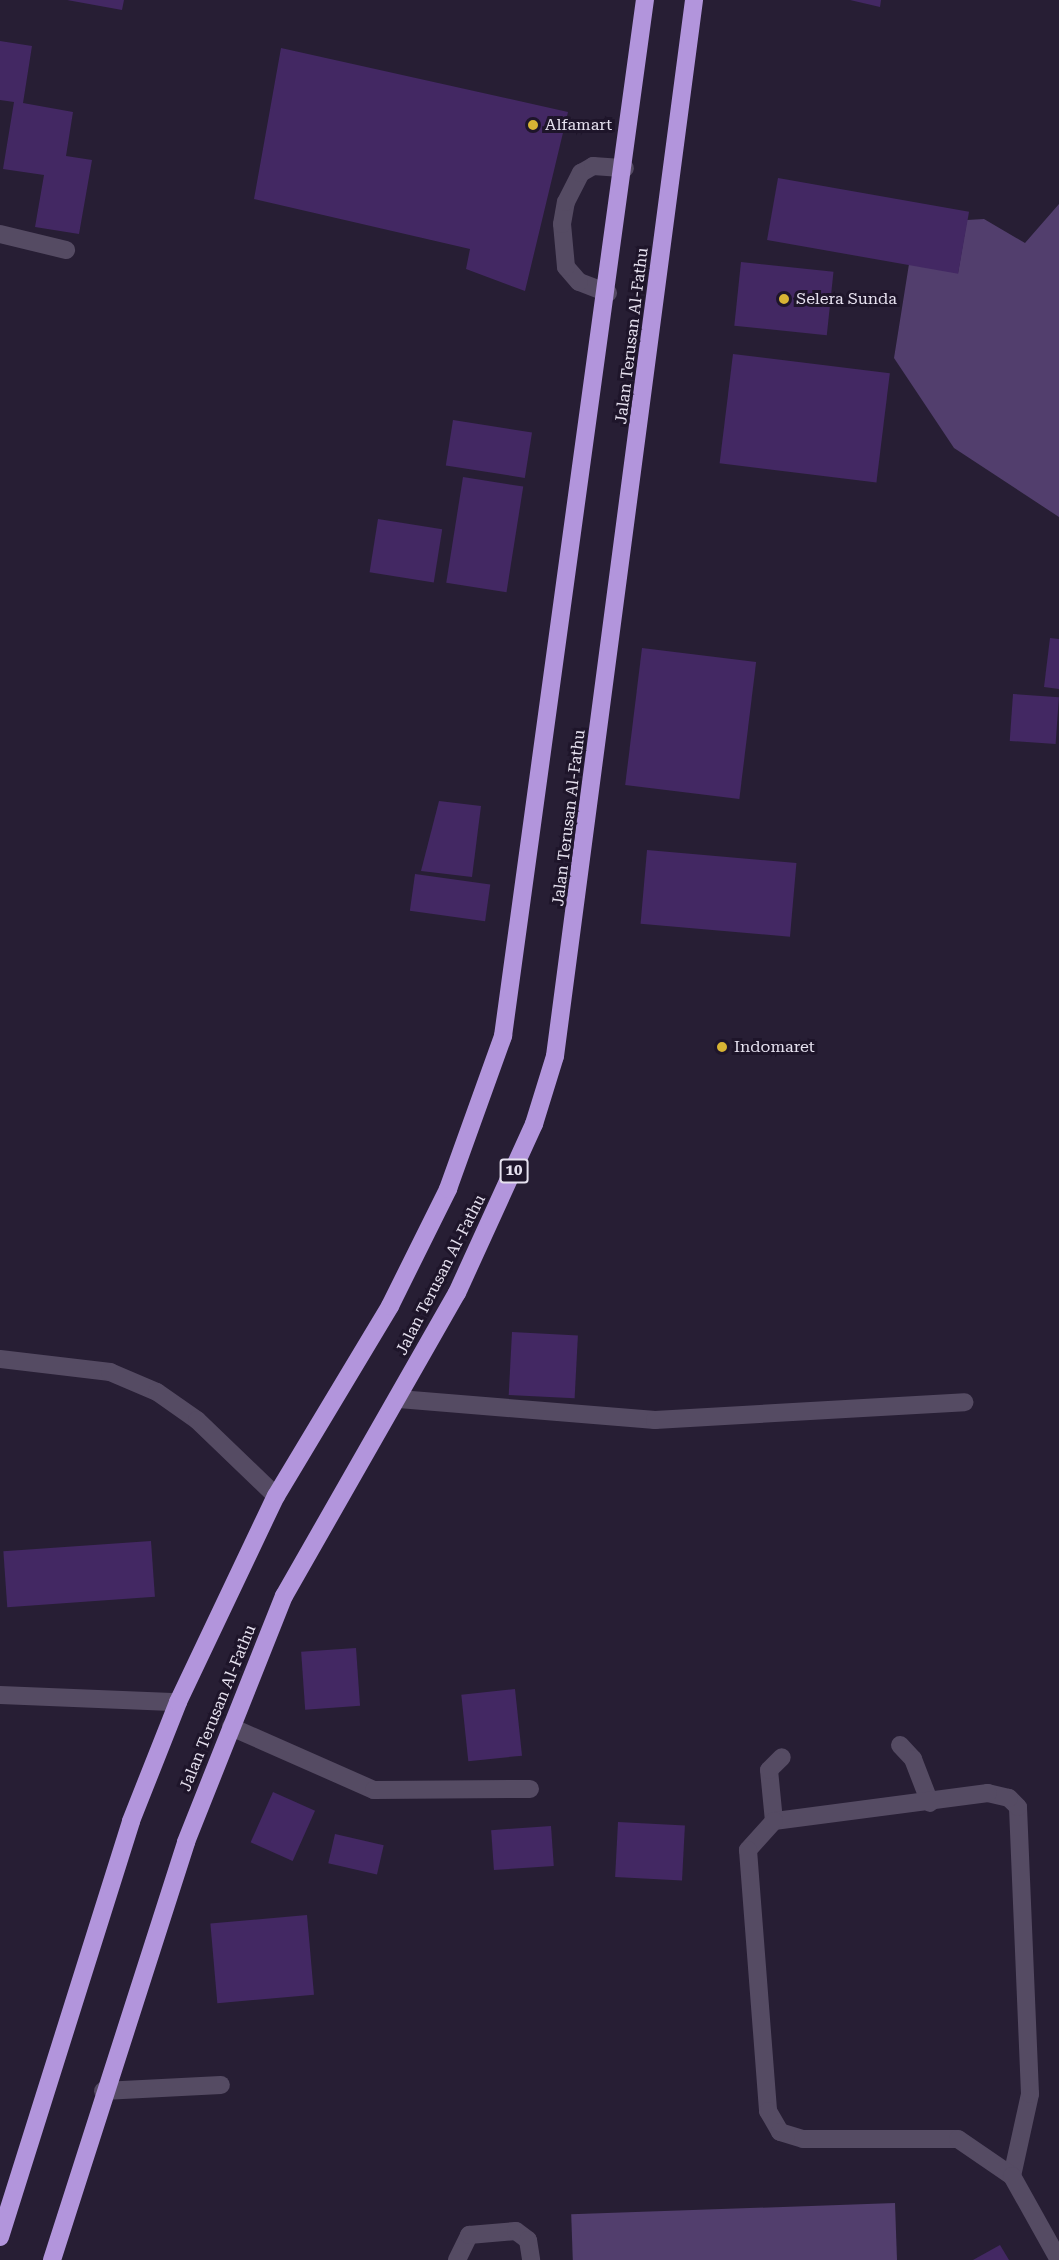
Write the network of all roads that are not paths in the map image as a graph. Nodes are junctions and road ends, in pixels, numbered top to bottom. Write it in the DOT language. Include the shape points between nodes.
graph roads {
  1 [pos="645,0"];
  2 [pos="694,0"];
  3 [pos="625,168"];
  4 [pos="0,234"];
  5 [pos="66,249"];
  6 [pos="608,293"];
  7 [pos="0,1359"];
  8 [pos="399,1399"];
  9 [pos="964,1402"];
  10 [pos="276,1496"];
  11 [pos="0,1695"];
  12 [pos="178,1702"];
  13 [pos="231,1727"];
  14 [pos="900,1745"];
  15 [pos="782,1757"];
  16 [pos="530,1789"];
  17 [pos="930,1803"];
  18 [pos="774,1821"];
  19 [pos="221,2085"];
  20 [pos="103,2091"];
  21 [pos="1012,2176"];
  22 [pos="0,2237"];
  23 [pos="52,2260"];
  24 [pos="457,2260"];
  25 [pos="531,2260"];
  26 [pos="1059,2260"];
  1 -- 3 [label="highway, Jalan Terusan Al-Fathu"];
  2 -- 8 [label="highway, Jalan Terusan Al-Fathu / 10" via="555,1056 494,1219"];
  3 -- 6 [label="highway, Jalan Terusan Al-Fathu"];
  3 -- 6 [label="street" via="593,166 581,173 566,202 562,224 566,267 579,282"];
  4 -- 5 [label="street"];
  6 -- 10 [label="highway, Jalan Terusan Al-Fathu" via="503,1036 433,1221 390,1306"];
  7 -- 10 [label="street" via="110,1372 157,1392 197,1420"];
  8 -- 9 [label="street" via="655,1420"];
  8 -- 13 [label="highway, Jalan Terusan Al-Fathu / 10" via="284,1596"];
  10 -- 12 [label="highway, Jalan Terusan Al-Fathu"];
  11 -- 12 [label="street"];
  12 -- 22 [label="highway, Jalan Terusan Al-Fathu" via="131,1821"];
  13 -- 16 [label="street" via="374,1790"];
  13 -- 20 [label="highway, Jalan Terusan Al-Fathu / 10" via="186,1842"];
  14 -- 17 [label="street" via="913,1759"];
  15 -- 18 [label="street" via="769,1770"];
  17 -- 18 [label="street"];
  17 -- 21 [label="street" via="988,1793 1009,1798 1018,1807 1030,2094"];
  18 -- 21 [label="street" via="748,1850 768,2111 780,2132 803,2139 958,2139"];
  19 -- 20 [label="street"];
  20 -- 23 [label="highway, Jalan Terusan Al-Fathu / 10"];
  21 -- 26 [label="street"];
  24 -- 25 [label="street" via="469,2235 516,2231 528,2240"];
}
